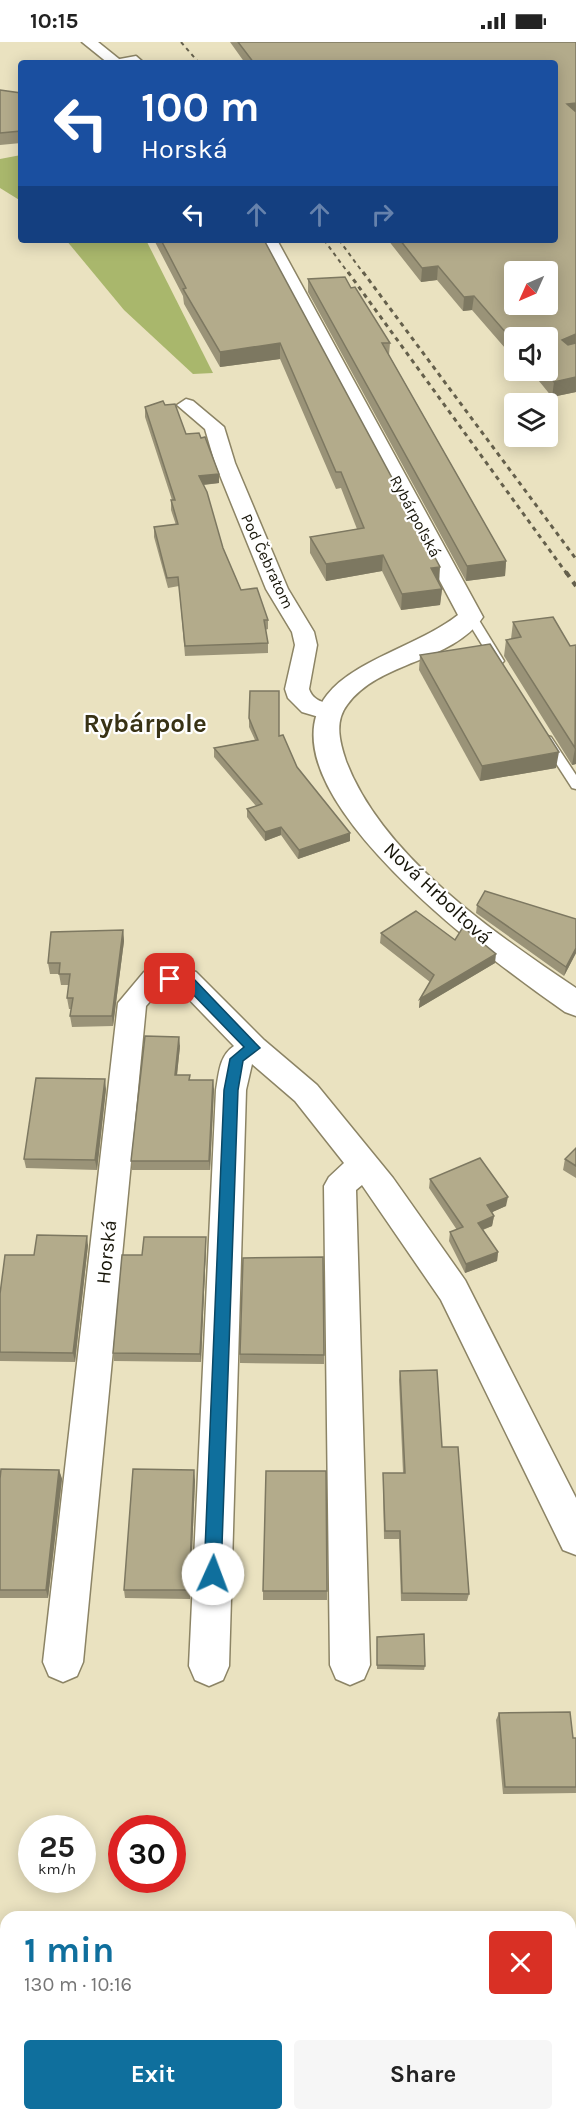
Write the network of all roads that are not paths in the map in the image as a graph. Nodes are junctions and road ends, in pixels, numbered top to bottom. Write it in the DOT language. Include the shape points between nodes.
graph roads {
  1 [pos="89,42"];
  2 [pos="112,60"];
  3 [pos="270,243"];
  4 [pos="186,405"];
  5 [pos="471,617"];
  6 [pos="508,677"];
  7 [pos="329,713"];
  8 [pos="539,726"];
  9 [pos="576,786"];
  10 [pos="576,1004"];
  11 [pos="254,1048"];
  12 [pos="363,1164"];
  13 [pos="576,1537"];
  14 [pos="63,1662"];
  15 [pos="350,1665"];
  16 [pos="209,1666"];
  1 -- 2 [label="street"];
  3 -- 5 [label="street, Rybárpoľská"];
  4 -- 7 [label="street, Pod Čebratom" via="214,427 277,589 303,632 306,645 297,689 300,698 310,707"];
  5 -- 6 [label="lane, Rybárpoľská"];
  5 -- 7 [label="street" via="430,645 373,672 354,685"];
  7 -- 10 [label="street, Nová Hrboltová" via="326,733 335,771 385,846 462,919"];
  8 -- 9 [label="lane"];
  11 -- 12 [label="street, Horská" via="306,1093"];
  11 -- 14 [label="street, Horská" via="186,979 154,979 132,1003"];
  11 -- 16 [label="street" via="237,1059 231,1090"];
  12 -- 13 [label="street, Horská" via="453,1290"];
  12 -- 15 [label="street" via="340,1186"];
}
